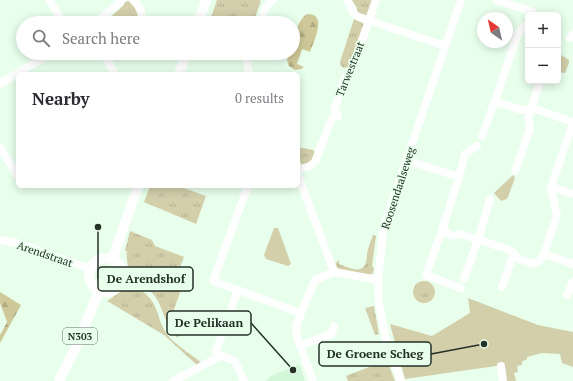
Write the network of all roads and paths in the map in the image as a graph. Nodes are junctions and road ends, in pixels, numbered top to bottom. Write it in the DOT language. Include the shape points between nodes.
graph roads {
  1 [pos="49,0"];
  2 [pos="122,0"];
  3 [pos="133,0"];
  4 [pos="206,0"];
  5 [pos="273,0"];
  6 [pos="347,0"];
  7 [pos="376,0"];
  8 [pos="461,0"];
  9 [pos="497,0"];
  10 [pos="514,3"];
  11 [pos="533,12"];
  12 [pos="59,16"];
  13 [pos="104,16"];
  14 [pos="142,16"];
  15 [pos="200,16"];
  16 [pos="263,16"];
  17 [pos="368,20"];
  18 [pos="525,26"];
  19 [pos="445,46"];
  20 [pos="40,60"];
  21 [pos="107,60"];
  22 [pos="184,60"];
  23 [pos="247,60"];
  24 [pos="30,66"];
  25 [pos="20,72"];
  26 [pos="34,72"];
  27 [pos="114,72"];
  28 [pos="180,72"];
  29 [pos="249,72"];
  30 [pos="16,74"];
  31 [pos="0,84"];
  32 [pos="539,84"];
  33 [pos="495,101"];
  34 [pos="531,109"];
  35 [pos="573,122"];
  36 [pos="482,136"];
  37 [pos="477,146"];
  38 [pos="0,148"];
  39 [pos="406,160"];
  40 [pos="300,169"];
  41 [pos="515,171"];
  42 [pos="16,173"];
  43 [pos="460,178"];
  44 [pos="300,180"];
  45 [pos="137,188"];
  46 [pos="247,188"];
  47 [pos="551,188"];
  48 [pos="573,194"];
  49 [pos="490,199"];
  50 [pos="443,227"];
  51 [pos="0,240"];
  52 [pos="478,240"];
  53 [pos="514,253"];
  54 [pos="544,254"];
  55 [pos="112,260"];
  56 [pos="573,264"];
  57 [pos="90,269"];
  58 [pos="334,272"];
  59 [pos="464,279"];
  60 [pos="378,280"];
  61 [pos="573,282"];
  62 [pos="502,287"];
  63 [pos="461,288"];
  64 [pos="238,290"];
  65 [pos="100,291"];
  66 [pos="567,295"];
  67 [pos="302,313"];
  68 [pos="334,326"];
  69 [pos="301,346"];
  70 [pos="219,357"];
  71 [pos="501,366"];
  72 [pos="59,381"];
  73 [pos="172,381"];
  74 [pos="244,381"];
  75 [pos="313,381"];
  76 [pos="401,381"];
  77 [pos="503,381"];
  1 -- 12 [label="street"];
  2 -- 13 [label="street"];
  3 -- 14 [label="street"];
  4 -- 15 [label="main road"];
  5 -- 16 [label="street" via="266,7"];
  6 -- 17 [label="street" via="355,15"];
  7 -- 17 [label="street"];
  8 -- 19 [label="street, Roosendaalseweg"];
  9 -- 10 [label="street"];
  10 -- 11 [label="street"];
  17 -- 19 [label="street"];
  17 -- 40 [label="street, Tarwestraat" via="352,69 345,78 334,110 338,116 331,120 317,160"];
  18 -- 33 [label="street" via="518,33"];
  19 -- 39 [label="street, Roosendaalseweg"];
  20 -- 24 [label="street"];
  21 -- 27 [label="street"];
  22 -- 28 [label="main road"];
  23 -- 29 [label="street"];
  24 -- 25 [label="street"];
  24 -- 26 [label="street"];
  30 -- 31 [label="street"];
  32 -- 34 [label="street"];
  33 -- 34 [label="street" via="521,110"];
  33 -- 36 [label="street"];
  34 -- 35 [label="street"];
  34 -- 41 [label="street" via="528,119 530,129"];
  35 -- 47 [label="street"];
  37 -- 43 [label="street" via="466,154"];
  38 -- 42 [label="street"];
  39 -- 43 [label="street"];
  39 -- 60 [label="street, Roosendaalseweg" via="384,226"];
  43 -- 50 [label="street"];
  44 -- 58 [label="street"];
  45 -- 55 [label="main road"];
  46 -- 64 [label="street" via="213,281"];
  47 -- 48 [label="street"];
  47 -- 54 [label="street" via="557,215"];
  49 -- 52 [label="street"];
  50 -- 52 [label="street" via="446,233 453,236 460,234"];
  50 -- 63 [label="street" via="426,275"];
  51 -- 57 [label="street, Arendstraat" via="17,243"];
  52 -- 53 [label="street"];
  52 -- 59 [label="street"];
  53 -- 54 [label="street" via="520,259 534,264 541,260"];
  53 -- 62 [label="street"];
  54 -- 56 [label="street"];
  55 -- 57 [label="main road" via="97,261"];
  55 -- 65 [label="main road" via="122,271 121,281 114,289"];
  57 -- 65 [label="main road" via="89,279"];
  58 -- 60 [label="street"];
  58 -- 67 [label="street" via="315,280"];
  60 -- 76 [label="street, Roosendaalseweg" via="380,315"];
  61 -- 66 [label="street"];
  64 -- 67 [label="street"];
  64 -- 70 [label="street" via="216,350"];
  65 -- 72 [label="main road, N303"];
  67 -- 69 [label="street" via="296,327"];
  68 -- 69 [label="street" via="332,334"];
  69 -- 75 [label="street"];
  70 -- 73 [label="street"];
  70 -- 74 [label="street" via="235,361"];
  71 -- 77 [label="street"];
}
